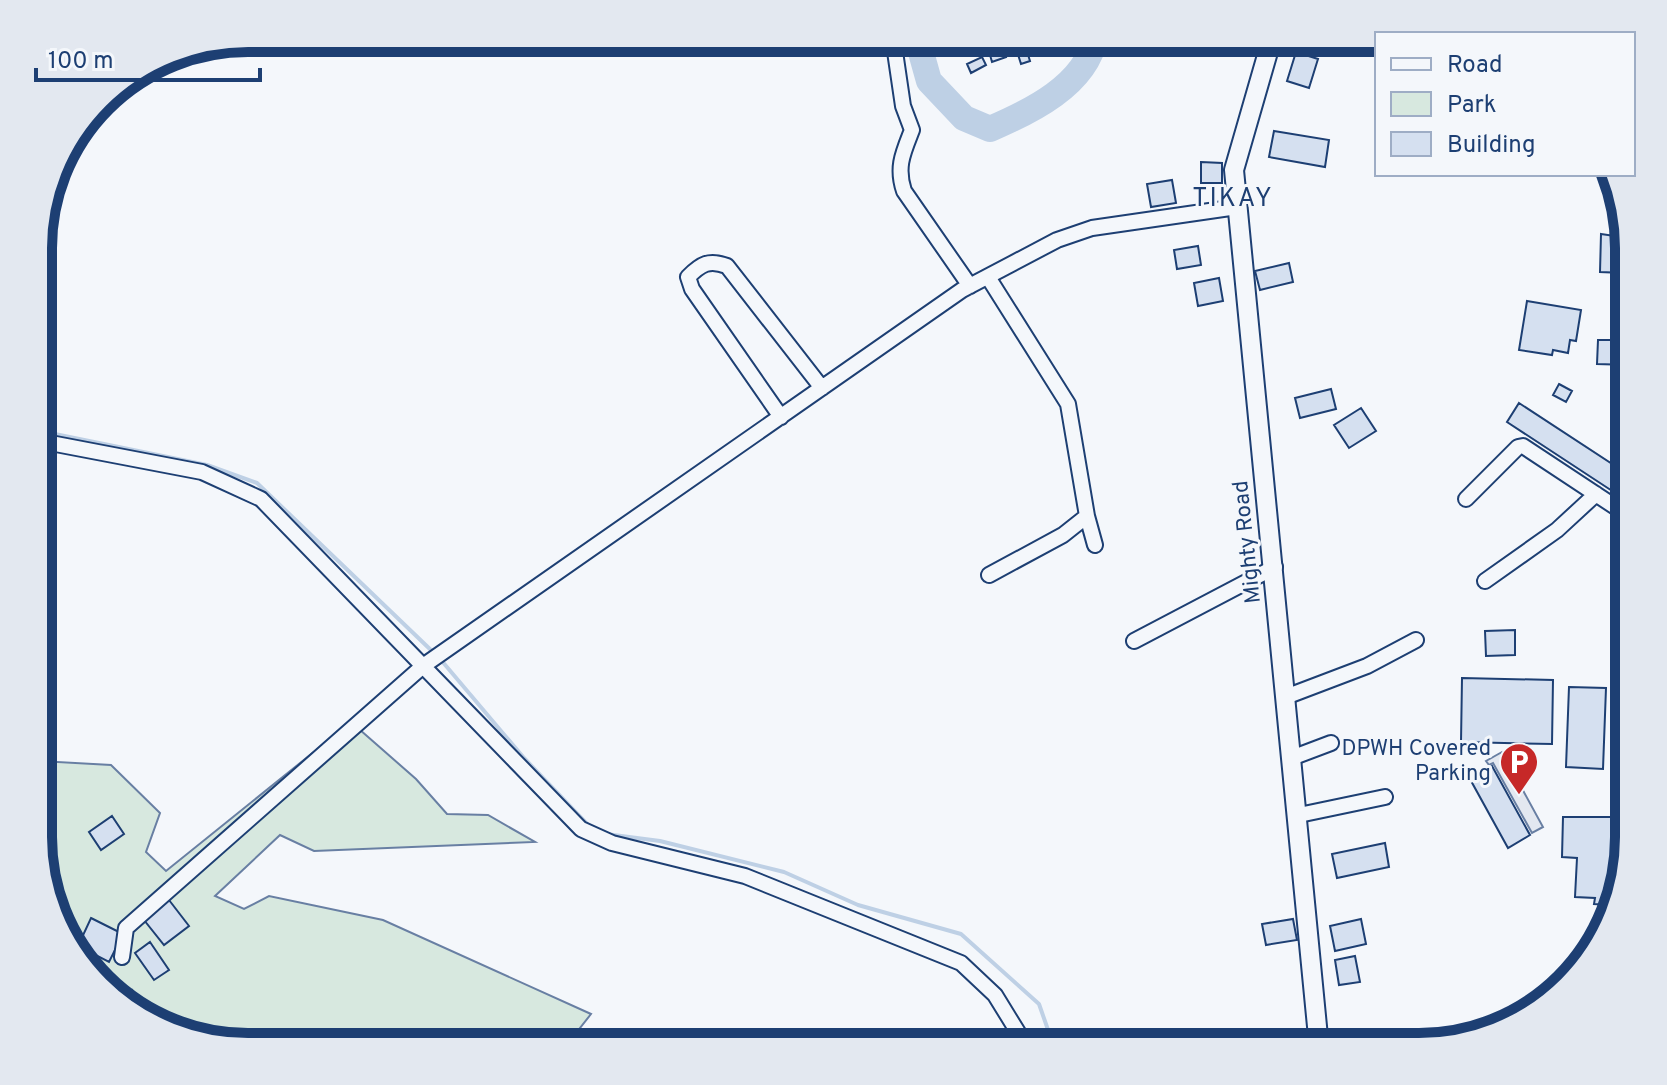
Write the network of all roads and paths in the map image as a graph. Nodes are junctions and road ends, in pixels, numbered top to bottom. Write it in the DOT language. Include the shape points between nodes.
graph roads {
  1 [pos="895,52"];
  2 [pos="1268,52"];
  3 [pos="1237,207"];
  4 [pos="988,277"];
  5 [pos="970,286"];
  6 [pos="822,388"];
  7 [pos="781,417"];
  8 [pos="52,443"];
  9 [pos="1596,494"];
  10 [pos="1466,499"];
  11 [pos="1615,507"];
  12 [pos="1087,516"];
  13 [pos="1095,545"];
  14 [pos="1275,567"];
  15 [pos="989,575"];
  16 [pos="1485,581"];
  17 [pos="1416,640"];
  18 [pos="1134,641"];
  19 [pos="423,666"];
  20 [pos="1288,696"];
  21 [pos="1331,743"];
  22 [pos="1294,757"];
  23 [pos="1385,797"];
  24 [pos="1299,815"];
  25 [pos="122,957"];
  26 [pos="1018,1033"];
  27 [pos="1318,1033"];
  1 -- 5 [label="street" via="912,130 902,151 901,183"];
  2 -- 3 [label="street, Mighty Road" via="1234,170"];
  3 -- 4 [label="street" via="1092,228 1057,240"];
  3 -- 14 [label="street, Mighty Road"];
  4 -- 5 [label="street"];
  4 -- 12 [label="street" via="1068,404"];
  5 -- 6 [label="street"];
  6 -- 7 [label="street"];
  6 -- 7 [label="street" via="727,266 716,261 701,264 688,277 692,289"];
  7 -- 19 [label="street"];
  8 -- 19 [label="street" via="202,472 240,487 271,509"];
  9 -- 10 [label="street" via="1523,446"];
  9 -- 11 [label="street"];
  9 -- 16 [label="street" via="1557,530"];
  12 -- 13 [label="street"];
  12 -- 15 [label="street"];
  14 -- 18 [label="street"];
  14 -- 20 [label="street, Mighty Road"];
  17 -- 20 [label="street" via="1367,666"];
  19 -- 25 [label="street" via="126,928"];
  19 -- 26 [label="street" via="581,829 612,843 745,876 961,963 995,995"];
  20 -- 22 [label="street, Mighty Road"];
  21 -- 22 [label="street"];
  22 -- 24 [label="street, Mighty Road"];
  23 -- 24 [label="street"];
  24 -- 27 [label="street, Mighty Road"];
}
